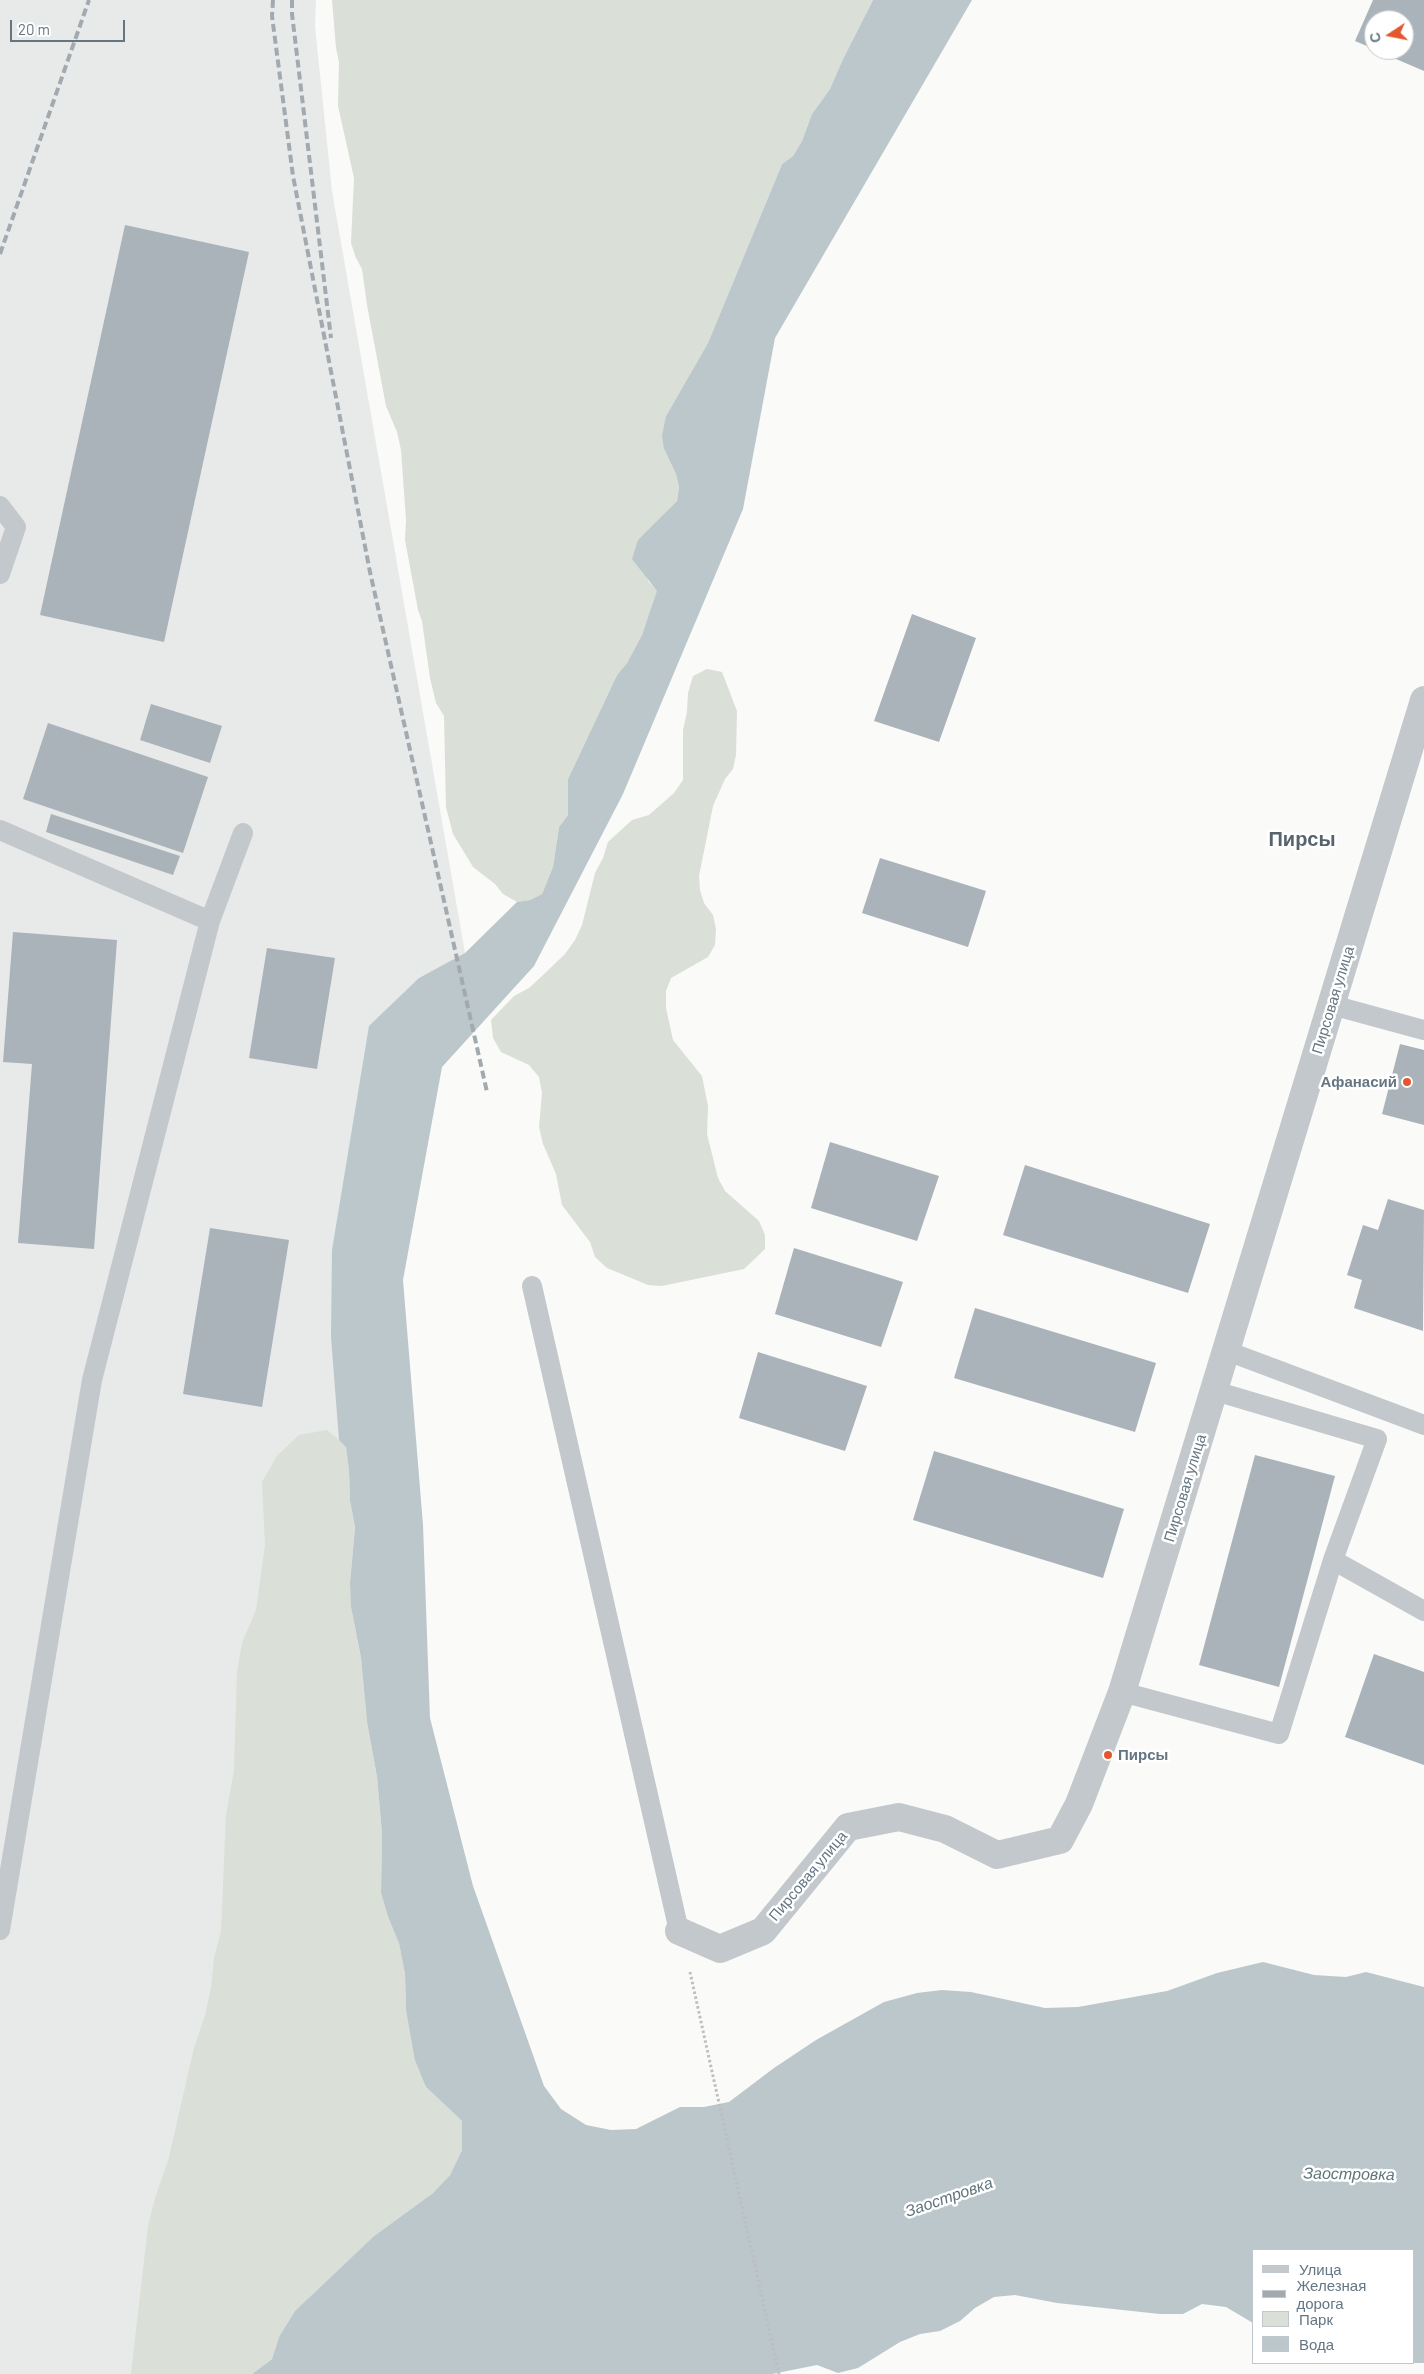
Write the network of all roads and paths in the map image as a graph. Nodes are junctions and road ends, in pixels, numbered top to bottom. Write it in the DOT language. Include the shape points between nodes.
graph roads {
  1 [pos="0,506"];
  2 [pos="0,574"];
  3 [pos="1424,700"];
  4 [pos="1416,754"];
  5 [pos="0,830"];
  6 [pos="243,833"];
  7 [pos="210,921"];
  8 [pos="1332,1005"];
  9 [pos="1424,1030"];
  10 [pos="532,1286"];
  11 [pos="1227,1351"];
  12 [pos="1215,1391"];
  13 [pos="1424,1425"];
  14 [pos="1333,1560"];
  15 [pos="1424,1611"];
  16 [pos="1122,1692"];
  17 [pos="0,1930"];
  18 [pos="680,1930"];
  19 [pos="695,1992"];
  20 [pos="779,2374"];
  1 -- 2 [label="lane" via="16,527"];
  3 -- 4 [label="street, Пирсовая улица"];
  4 -- 8 [label="street, Пирсовая улица"];
  5 -- 7 [label="lane"];
  6 -- 7 [label="lane"];
  7 -- 17 [label="lane" via="92,1380"];
  8 -- 9 [label="lane"];
  8 -- 11 [label="street, Пирсовая улица"];
  10 -- 18 [label="lane"];
  11 -- 12 [label="street, Пирсовая улица"];
  11 -- 13 [label="lane"];
  12 -- 14 [label="lane" via="1376,1439"];
  12 -- 16 [label="street, Пирсовая улица"];
  14 -- 15 [label="lane"];
  14 -- 16 [label="lane" via="1279,1734"];
  16 -- 18 [label="street, Пирсовая улица" via="1079,1804 1060,1840 997,1855 945,1829 899,1817 848,1827 763,1931 720,1949"];
  19 -- 20 [label="path"];
}
